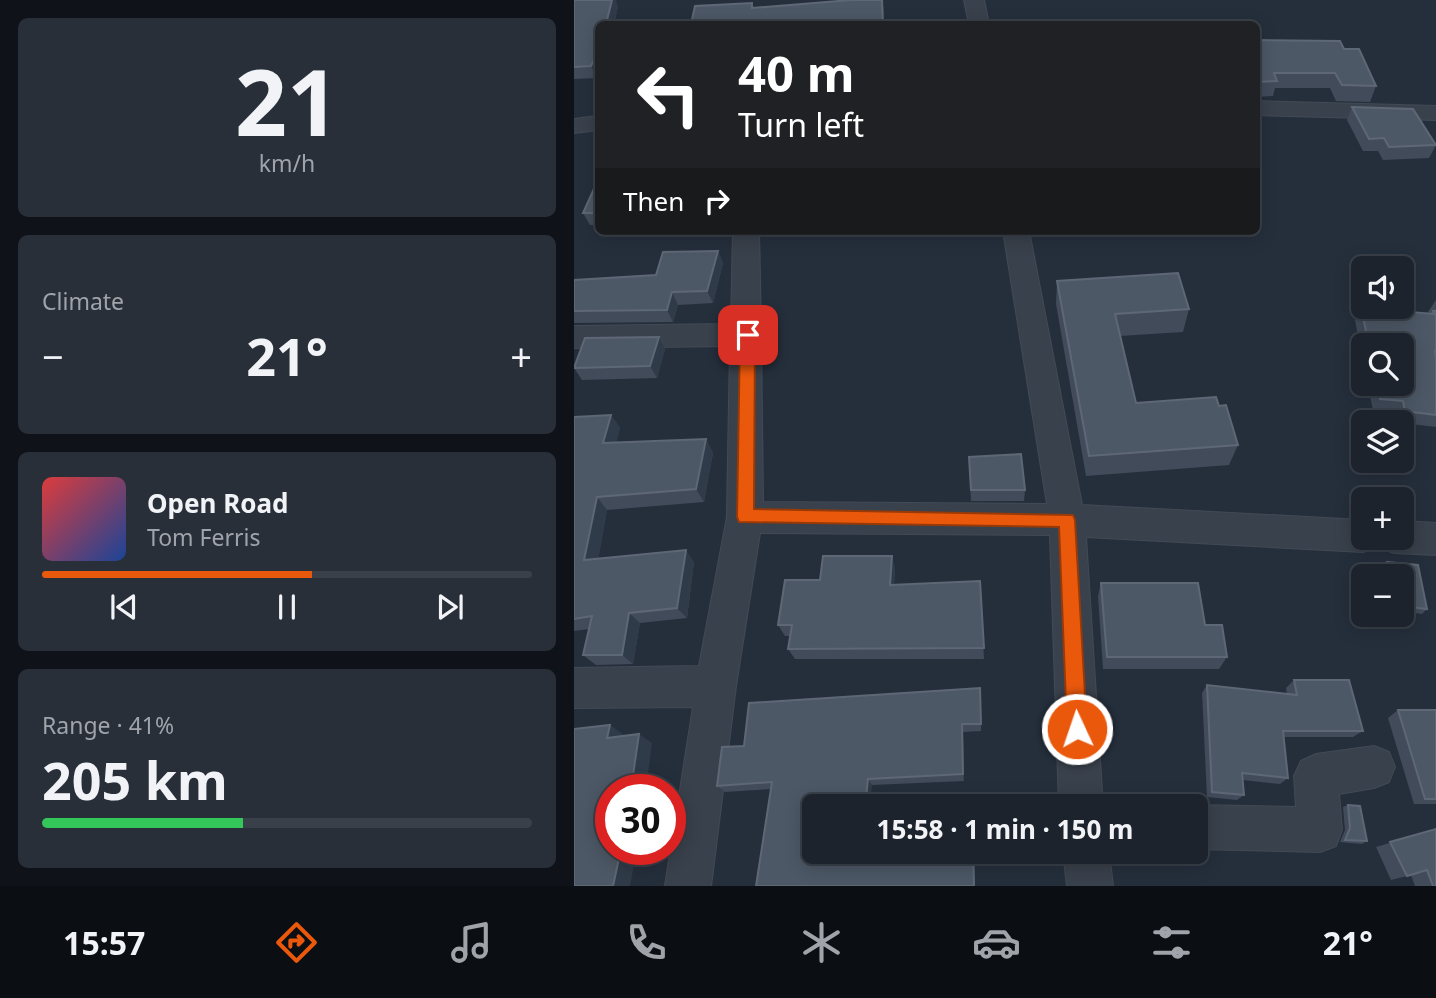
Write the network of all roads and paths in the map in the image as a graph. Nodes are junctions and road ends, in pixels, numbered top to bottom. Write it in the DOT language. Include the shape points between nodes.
graph roads {
  1 [pos="974,0"];
  2 [pos="978,21"];
  3 [pos="1260,108"];
  4 [pos="1436,113"];
  5 [pos="595,123"];
  6 [pos="574,126"];
  7 [pos="746,235"];
  8 [pos="1017,235"];
  9 [pos="748,335"];
  10 [pos="574,337"];
  11 [pos="745,517"];
  12 [pos="1067,520"];
  13 [pos="1351,535"];
  14 [pos="1414,538"];
  15 [pos="1436,539"];
  16 [pos="716,686"];
  17 [pos="574,688"];
  18 [pos="1374,767"];
  19 [pos="1080,794"];
  20 [pos="1208,827"];
  21 [pos="1087,864"];
  22 [pos="688,886"];
  23 [pos="1090,886"];
  1 -- 2 [label="street"];
  3 -- 4 [label="street"];
  5 -- 6 [label="street"];
  7 -- 9 [label="street"];
  8 -- 12 [label="street"];
  9 -- 10 [label="street"];
  9 -- 11 [label="street"];
  11 -- 12 [label="street"];
  11 -- 16 [label="street"];
  12 -- 13 [label="street"];
  12 -- 19 [label="street"];
  14 -- 15 [label="street"];
  16 -- 17 [label="street"];
  16 -- 22 [label="street"];
  18 -- 20 [label="street" via="1316,776 1320,830"];
  21 -- 23 [label="street"];
}
